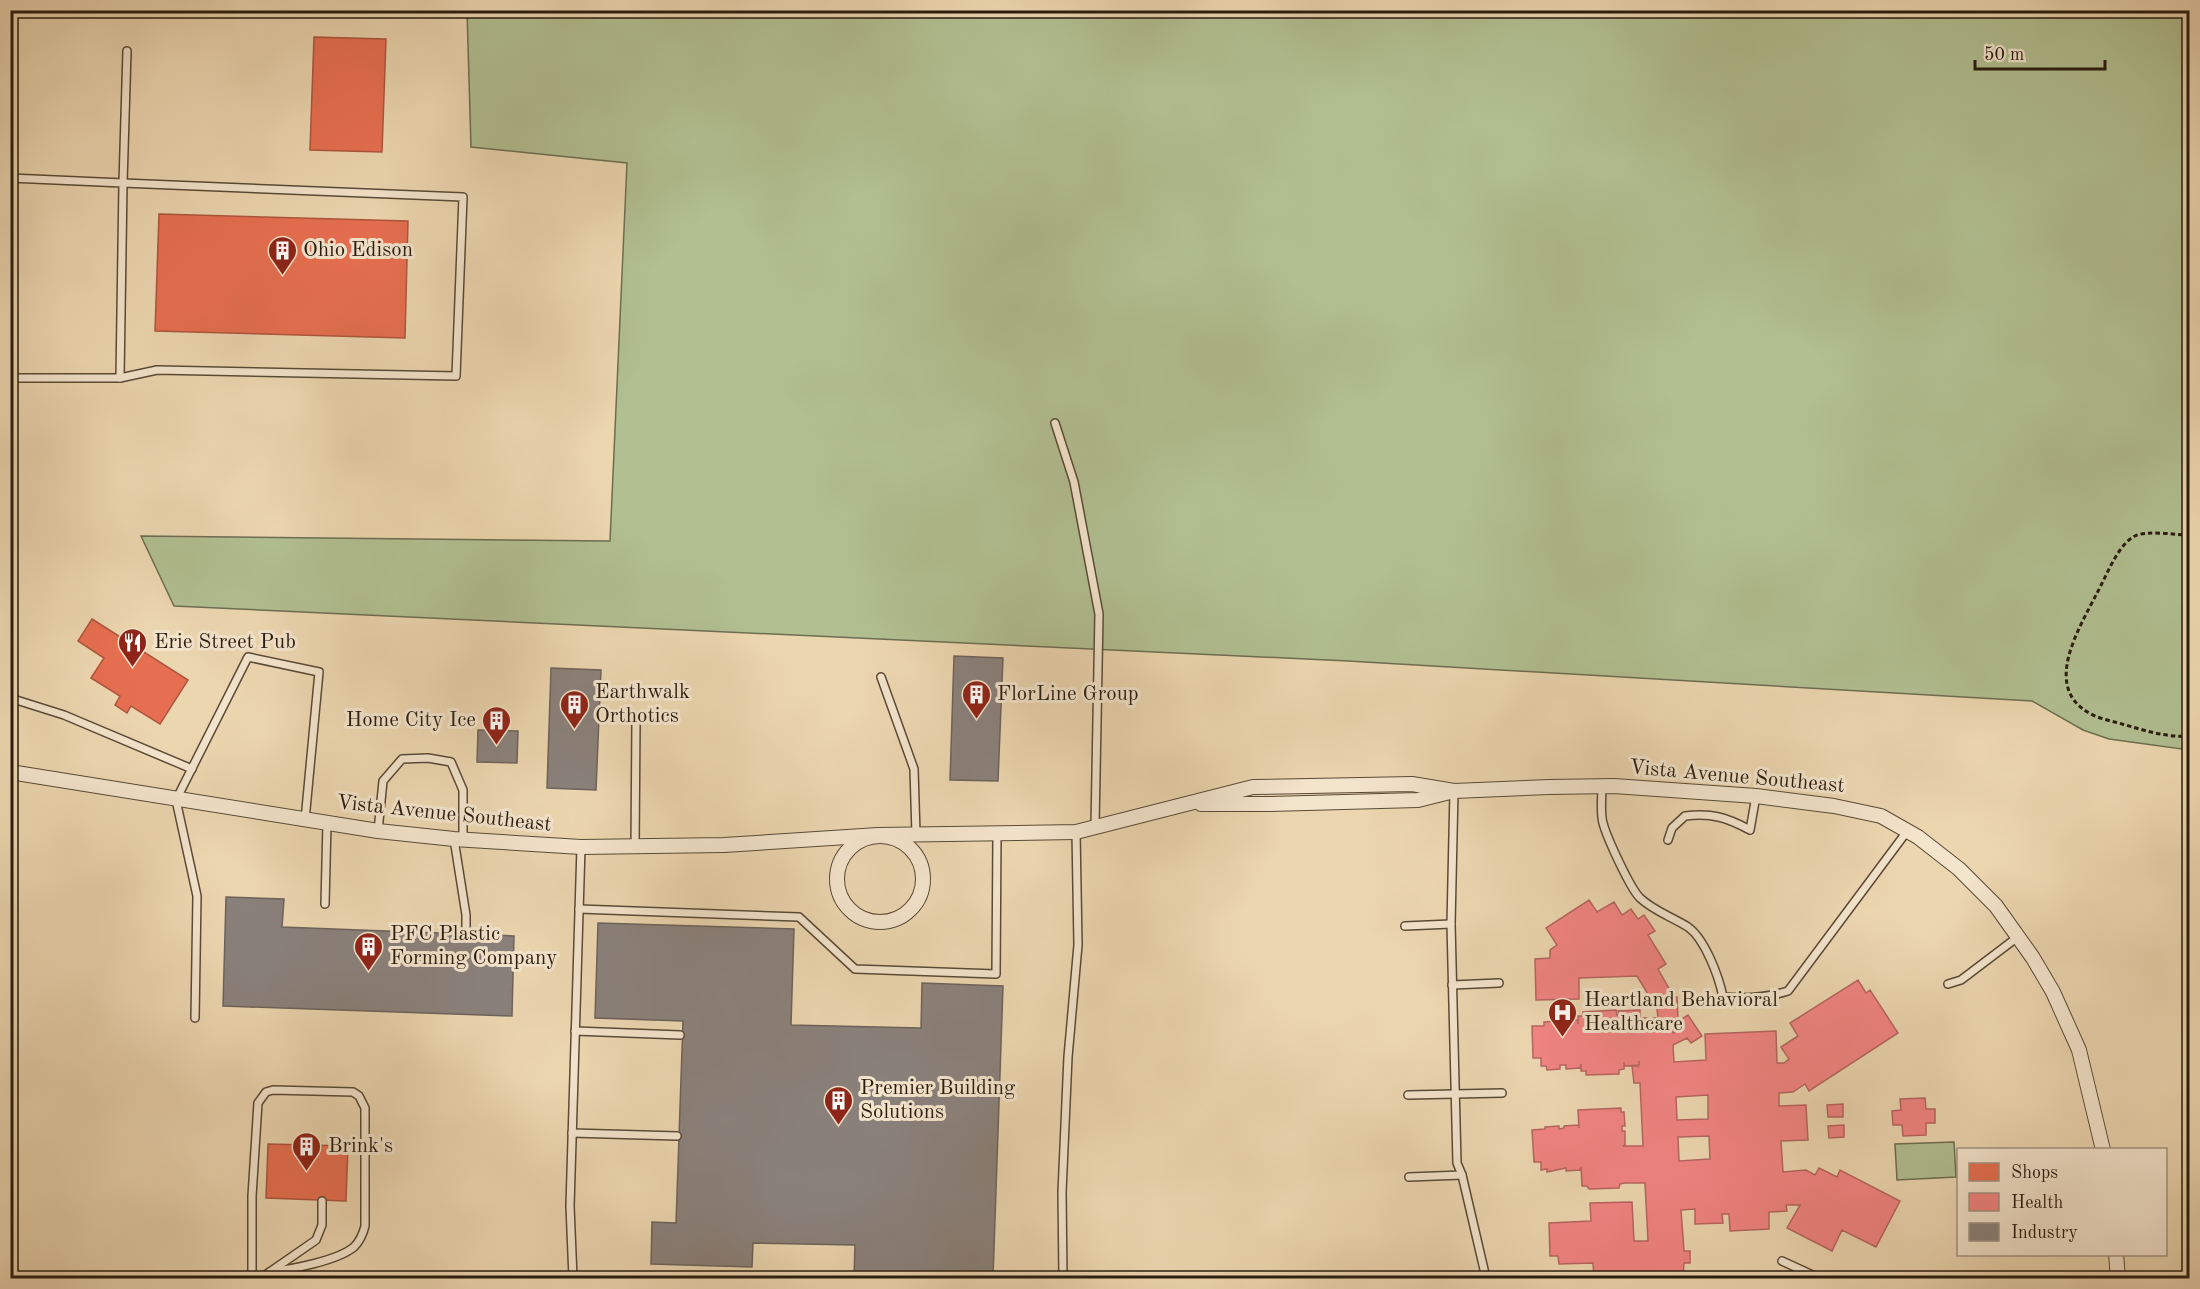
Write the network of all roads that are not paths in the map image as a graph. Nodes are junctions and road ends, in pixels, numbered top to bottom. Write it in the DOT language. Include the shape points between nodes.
graph roads {
  1 [pos="127,51"];
  2 [pos="10,178"];
  3 [pos="123,183"];
  4 [pos="10,378"];
  5 [pos="120,378"];
  6 [pos="1055,423"];
  7 [pos="881,676"];
  8 [pos="10,698"];
  9 [pos="636,721"];
  10 [pos="192,769"];
  11 [pos="10,772"];
  12 [pos="1602,786"];
  13 [pos="1454,791"];
  14 [pos="1756,796"];
  15 [pos="176,800"];
  16 [pos="305,820"];
  17 [pos="327,824"];
  18 [pos="1095,827"];
  19 [pos="1908,830"];
  20 [pos="378,831"];
  21 [pos="1076,832"];
  22 [pos="916,834"];
  23 [pos="997,834"];
  24 [pos="878,835"];
  25 [pos="458,839"];
  26 [pos="1668,840"];
  27 [pos="581,847"];
  28 [pos="635,848"];
  29 [pos="326,904"];
  30 [pos="579,909"];
  31 [pos="1451,924"];
  32 [pos="1405,926"];
  33 [pos="466,928"];
  34 [pos="2019,936"];
  35 [pos="1499,983"];
  36 [pos="1948,984"];
  37 [pos="1452,985"];
  38 [pos="195,1018"];
  39 [pos="575,1031"];
  40 [pos="680,1035"];
  41 [pos="1502,1093"];
  42 [pos="1455,1094"];
  43 [pos="1407,1095"];
  44 [pos="572,1133"];
  45 [pos="677,1136"];
  46 [pos="2103,1148"];
  47 [pos="1462,1175"];
  48 [pos="1409,1177"];
  49 [pos="322,1201"];
  50 [pos="2116,1256"];
  51 [pos="1782,1261"];
  52 [pos="270,1272"];
  53 [pos="252,1278"];
  54 [pos="261,1278"];
  55 [pos="573,1278"];
  56 [pos="600,1278"];
  57 [pos="1063,1278"];
  58 [pos="1486,1278"];
  59 [pos="1819,1278"];
  60 [pos="2118,1278"];
  1 -- 3 [label="lane"];
  2 -- 3 [label="lane"];
  3 -- 5 [label="lane"];
  3 -- 5 [label="lane" via="463,197 456,376 157,370"];
  4 -- 5 [label="lane"];
  6 -- 18 [label="lane" via="1074,482 1099,614"];
  7 -- 22 [label="lane" via="914,769"];
  8 -- 10 [label="lane" via="64,715"];
  9 -- 28 [label="lane"];
  10 -- 15 [label="lane"];
  10 -- 16 [label="lane" via="248,657 319,672"];
  11 -- 15 [label="street, Vista Avenue Southeast"];
  12 -- 13 [label="street, Vista Avenue Southeast"];
  12 -- 14 [label="street, Vista Avenue Southeast"];
  12 -- 19 [label="lane" via="1603,823 1638,896 1691,929 1718,975 1723,997 1746,999 1788,991"];
  13 -- 18 [label="street, Vista Avenue Southeast" via="1418,800 1187,804"];
  13 -- 31 [label="lane"];
  14 -- 19 [label="street, Vista Avenue Southeast" via="1861,810"];
  14 -- 26 [label="lane" via="1750,830 1718,816 1684,816 1672,828"];
  15 -- 16 [label="street, Vista Avenue Southeast"];
  15 -- 38 [label="lane" via="197,896"];
  16 -- 17 [label="street, Vista Avenue Southeast"];
  17 -- 20 [label="street, Vista Avenue Southeast"];
  17 -- 29 [label="lane"];
  18 -- 21 [label="street, Vista Avenue Southeast"];
  19 -- 34 [label="street, Vista Avenue Southeast" via="1978,886"];
  20 -- 25 [label="street, Vista Avenue Southeast"];
  20 -- 25 [label="lane" via="383,781 402,759 428,758 451,762 463,790"];
  21 -- 23 [label="street, Vista Avenue Southeast"];
  21 -- 57 [label="lane" via="1078,945 1068,1057"];
  22 -- 23 [label="street, Vista Avenue Southeast"];
  22 -- 24 [label="street, Vista Avenue Southeast"];
  23 -- 30 [label="lane" via="996,974 855,969 799,917"];
  24 -- 24 [label="street, Vista Avenue Southeast" via="852,845 837,869 837,883 840,897 859,917 886,922 912,909 924,882 923,867 906,843"];
  24 -- 28 [label="street, Vista Avenue Southeast"];
  25 -- 27 [label="street, Vista Avenue Southeast"];
  25 -- 33 [label="lane"];
  27 -- 28 [label="street, Vista Avenue Southeast"];
  27 -- 30 [label="lane"];
  30 -- 39 [label="lane"];
  31 -- 32 [label="lane"];
  31 -- 37 [label="lane"];
  34 -- 36 [label="lane" via="1961,981"];
  34 -- 46 [label="street, Vista Avenue Southeast" via="2053,992 2079,1050"];
  35 -- 37 [label="lane"];
  37 -- 42 [label="lane"];
  39 -- 40 [label="lane"];
  39 -- 44 [label="lane"];
  41 -- 42 [label="lane"];
  42 -- 43 [label="lane"];
  42 -- 47 [label="lane" via="1457,1163"];
  44 -- 45 [label="lane"];
  44 -- 55 [label="lane"];
  47 -- 48 [label="lane"];
  47 -- 58 [label="lane"];
  49 -- 52 [label="lane" via="322,1225 316,1240"];
  50 -- 60 [label="street"];
  51 -- 59 [label="lane"];
  52 -- 53 [label="lane" via="300,1268 345,1253 361,1238 365,1226 365,1108 353,1092 273,1090 261,1096 252,1196"];
  52 -- 54 [label="lane"];
  55 -- 56 [label="lane"];
}
